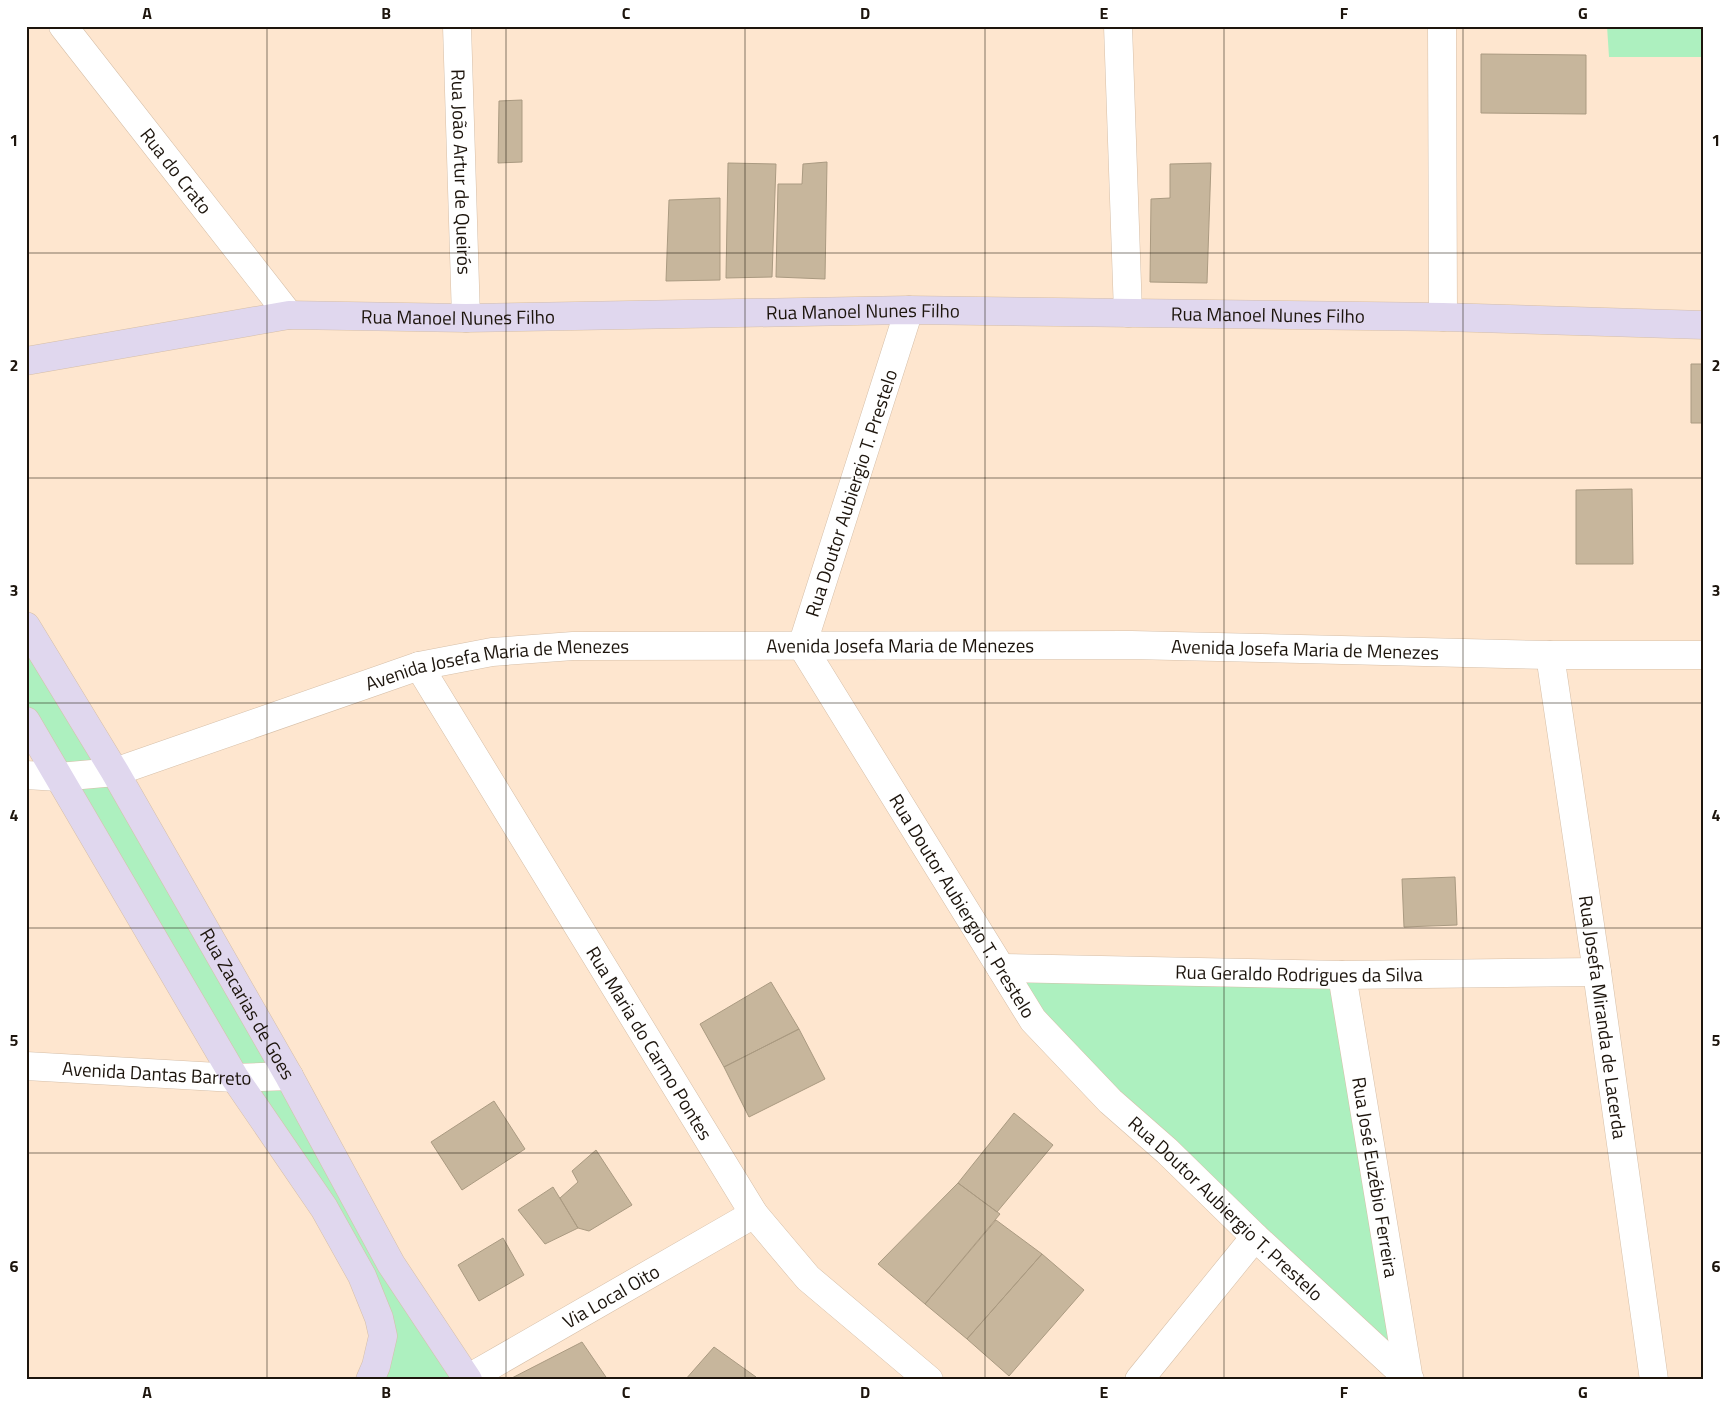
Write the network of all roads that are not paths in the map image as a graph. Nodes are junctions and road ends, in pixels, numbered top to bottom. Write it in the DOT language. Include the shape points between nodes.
graph roads {
  1 [pos="63,26"];
  2 [pos="457,26"];
  3 [pos="1118,26"];
  4 [pos="1442,26"];
  5 [pos="909,310"];
  6 [pos="1128,313"];
  7 [pos="289,315"];
  8 [pos="1443,317"];
  9 [pos="466,318"];
  10 [pos="1704,324"];
  11 [pos="26,361"];
  12 [pos="26,626"];
  13 [pos="802,646"];
  14 [pos="1550,655"];
  15 [pos="1704,655"];
  16 [pos="419,666"];
  17 [pos="26,721"];
  18 [pos="115,772"];
  19 [pos="26,775"];
  20 [pos="59,777"];
  21 [pos="1001,968"];
  22 [pos="1597,972"];
  23 [pos="1342,975"];
  24 [pos="26,1066"];
  25 [pos="289,1076"];
  26 [pos="235,1078"];
  27 [pos="754,1214"];
  28 [pos="1255,1237"];
  29 [pos="468,1379"];
  30 [pos="370,1380"];
  31 [pos="929,1380"];
  32 [pos="1139,1380"];
  33 [pos="1409,1380"];
  34 [pos="1654,1380"];
  1 -- 7 [label="street, Rua do Crato"];
  2 -- 9 [label="street, Rua João Artur de Queirós"];
  3 -- 6 [label="street"];
  4 -- 8 [label="street"];
  5 -- 6 [label="street, Rua Manoel Nunes Filho"];
  5 -- 9 [label="street, Rua Manoel Nunes Filho"];
  5 -- 13 [label="street, Rua Doutor Aubiergio T. Prestelo"];
  6 -- 8 [label="street, Rua Manoel Nunes Filho"];
  7 -- 9 [label="street, Rua Manoel Nunes Filho"];
  7 -- 11 [label="street, Rua Manoel Nunes Filho"];
  8 -- 10 [label="street, Rua Manoel Nunes Filho"];
  12 -- 18 [label="street, Rua Zacarias de Goes"];
  13 -- 14 [label="street, Avenida Josefa Maria de Menezes" via="1131,645"];
  13 -- 16 [label="street, Avenida Josefa Maria de Menezes" via="573,646 492,652"];
  13 -- 21 [label="street, Rua Doutor Aubiergio T. Prestelo"];
  14 -- 15 [label="street, Avenida Josefa Maria de Menezes"];
  14 -- 22 [label="street, Rua Josefa Miranda de Lacerda"];
  16 -- 18 [label="street, Avenida Josefa Maria de Menezes"];
  16 -- 27 [label="street, Rua Maria do Carmo Pontes"];
  17 -- 20 [label="street"];
  18 -- 20 [label="street, Avenida Josefa Maria de Menezes"];
  18 -- 25 [label="street, Rua Zacarias de Goes"];
  19 -- 20 [label="street, Avenida Josefa Maria de Menezes"];
  20 -- 26 [label="street"];
  21 -- 23 [label="street, Rua Geraldo Rodrigues da Silva"];
  21 -- 28 [label="street, Rua Doutor Aubiergio T. Prestelo" via="1033,1020 1064,1054"];
  22 -- 23 [label="street, Rua Geraldo Rodrigues da Silva"];
  22 -- 34 [label="street, Rua Josefa Miranda de Lacerda"];
  23 -- 33 [label="street, Rua José Euzébio Ferreira"];
  24 -- 26 [label="street, Avenida Dantas Barreto"];
  25 -- 26 [label="street, Avenida Dantas Barreto"];
  25 -- 29 [label="street, Rua Zacarias de Goes" via="390,1264"];
  26 -- 30 [label="street" via="324,1208 362,1276 383,1336"];
  27 -- 29 [label="street, Via Local Oito"];
  27 -- 31 [label="street, Rua Maria do Carmo Pontes" via="808,1278"];
  28 -- 32 [label="street"];
  28 -- 33 [label="street, Rua Doutor Aubiergio T. Prestelo"];
}
